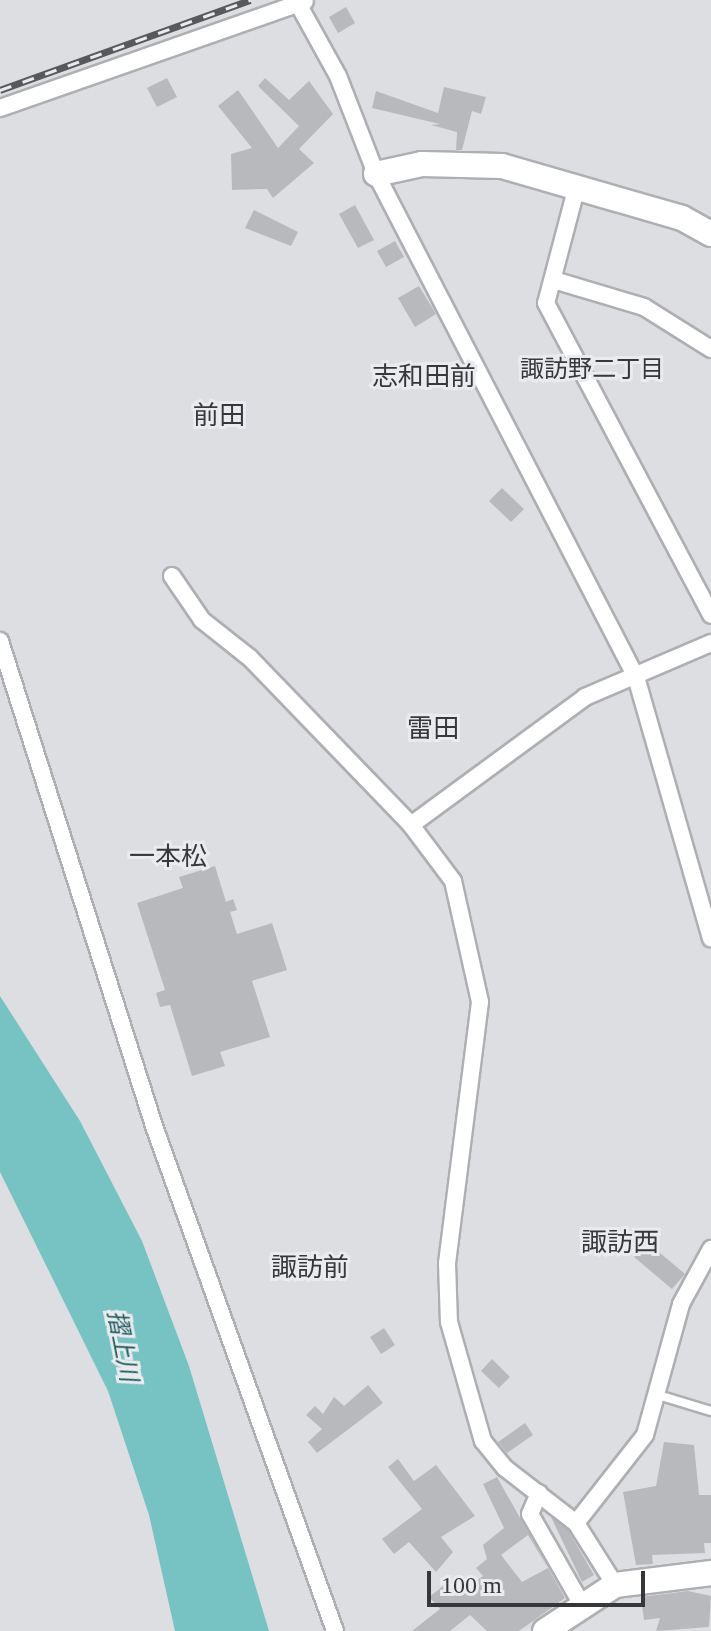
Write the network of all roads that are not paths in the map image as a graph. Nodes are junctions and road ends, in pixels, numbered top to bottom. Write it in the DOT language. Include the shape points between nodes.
graph roads {
  1 [pos="300,1"];
  2 [pos="0,108"];
  3 [pos="376,174"];
  4 [pos="577,186"];
  5 [pos="711,234"];
  6 [pos="557,281"];
  7 [pos="711,349"];
  8 [pos="172,576"];
  9 [pos="711,615"];
  10 [pos="0,641"];
  11 [pos="711,643"];
  12 [pos="636,677"];
  13 [pos="411,825"];
  14 [pos="711,938"];
  15 [pos="711,1249"];
  16 [pos="655,1394"];
  17 [pos="711,1411"];
  18 [pos="539,1493"];
  19 [pos="576,1523"];
  20 [pos="711,1573"];
  21 [pos="615,1585"];
  22 [pos="581,1603"];
  23 [pos="335,1631"];
  24 [pos="545,1631"];
  1 -- 2 [label="street"];
  1 -- 3 [label="street" via="338,76"];
  3 -- 4 [label="street" via="422,164 502,166"];
  3 -- 12 [label="street"];
  4 -- 5 [label="street"];
  4 -- 6 [label="street"];
  6 -- 7 [label="street" via="644,307"];
  6 -- 9 [label="street" via="546,303"];
  8 -- 13 [label="street" via="202,620 250,658"];
  10 -- 23 [label="street" via="154,1126"];
  11 -- 12 [label="street"];
  12 -- 13 [label="street" via="585,697"];
  12 -- 14 [label="street"];
  13 -- 18 [label="street" via="453,881 480,1002 447,1263 449,1322 483,1441"];
  15 -- 16 [label="street" via="681,1304"];
  16 -- 17 [label="lane"];
  16 -- 19 [label="street" via="645,1435"];
  18 -- 19 [label="street"];
  18 -- 22 [label="street" via="530,1514"];
  19 -- 21 [label="street"];
  20 -- 21 [label="street"];
  21 -- 22 [label="street"];
  22 -- 24 [label="street"];
}
